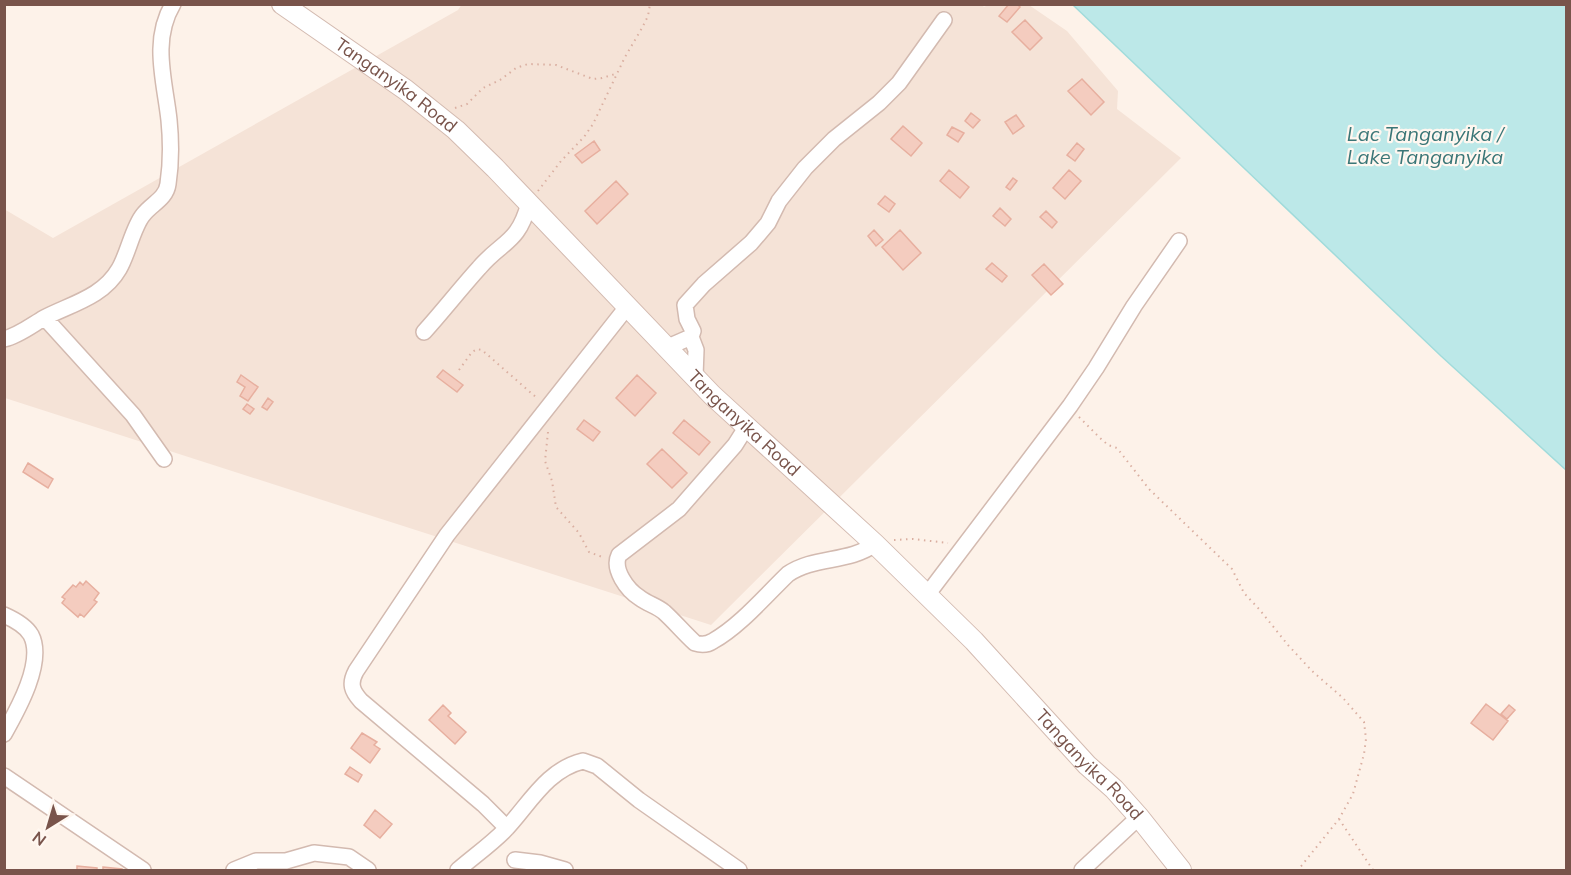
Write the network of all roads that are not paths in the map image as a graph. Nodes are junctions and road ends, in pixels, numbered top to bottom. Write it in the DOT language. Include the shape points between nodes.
graph roads {
  1 [pos="173,4"];
  2 [pos="282,4"];
  3 [pos="944,20"];
  4 [pos="529,203"];
  5 [pos="1179,241"];
  6 [pos="627,307"];
  7 [pos="45,318"];
  8 [pos="424,332"];
  9 [pos="691,337"];
  10 [pos="4,339"];
  11 [pos="668,346"];
  12 [pos="695,376"];
  13 [pos="747,426"];
  14 [pos="164,459"];
  15 [pos="875,544"];
  16 [pos="927,595"];
  17 [pos="4,615"];
  18 [pos="4,734"];
  19 [pos="4,776"];
  20 [pos="1139,817"];
  21 [pos="507,828"];
  22 [pos="496,839"];
  23 [pos="520,865"];
  24 [pos="143,870"];
  25 [pos="234,870"];
  26 [pos="368,870"];
  27 [pos="458,870"];
  28 [pos="565,870"];
  29 [pos="739,870"];
  30 [pos="1082,870"];
  31 [pos="1181,870"];
  1 -- 7 [label="street" via="162,40 160,69 169,121 167,189 142,215 119,269 109,282 82,302"];
  2 -- 4 [label="street, Tanganyika Road" via="456,130"];
  3 -- 9 [label="street" via="899,83 805,168 751,243 685,305 693,331"];
  4 -- 6 [label="street, Tanganyika Road"];
  4 -- 8 [label="street" via="524,222 514,236 488,257"];
  5 -- 16 [label="street" via="1070,406"];
  6 -- 11 [label="street, Tanganyika Road"];
  6 -- 21 [label="street" via="447,535 351,682 361,701"];
  7 -- 10 [label="street"];
  7 -- 14 [label="street" via="133,416"];
  9 -- 11 [label="street"];
  9 -- 12 [label="street" via="696,350"];
  11 -- 12 [label="street, Tanganyika Road"];
  12 -- 13 [label="street, Tanganyika Road"];
  13 -- 15 [label="street, Tanganyika Road"];
  13 -- 15 [label="street" via="679,509 619,555 616,561 622,578 637,597 658,607 701,645 724,633 799,566 858,553"];
  15 -- 16 [label="street, Tanganyika Road"];
  16 -- 20 [label="street, Tanganyika Road"];
  17 -- 18 [label="street" via="27,630 34,650 28,687"];
  19 -- 24 [label="street"];
  20 -- 30 [label="street"];
  20 -- 31 [label="street, Tanganyika Road"];
  21 -- 22 [label="street"];
  21 -- 29 [label="street" via="552,777 568,766 588,762"];
  22 -- 23 [label="street"];
  22 -- 27 [label="street"];
  23 -- 28 [label="street" via="540,863"];
  25 -- 26 [label="street" via="256,861 279,862 314,853 349,857"];
}
